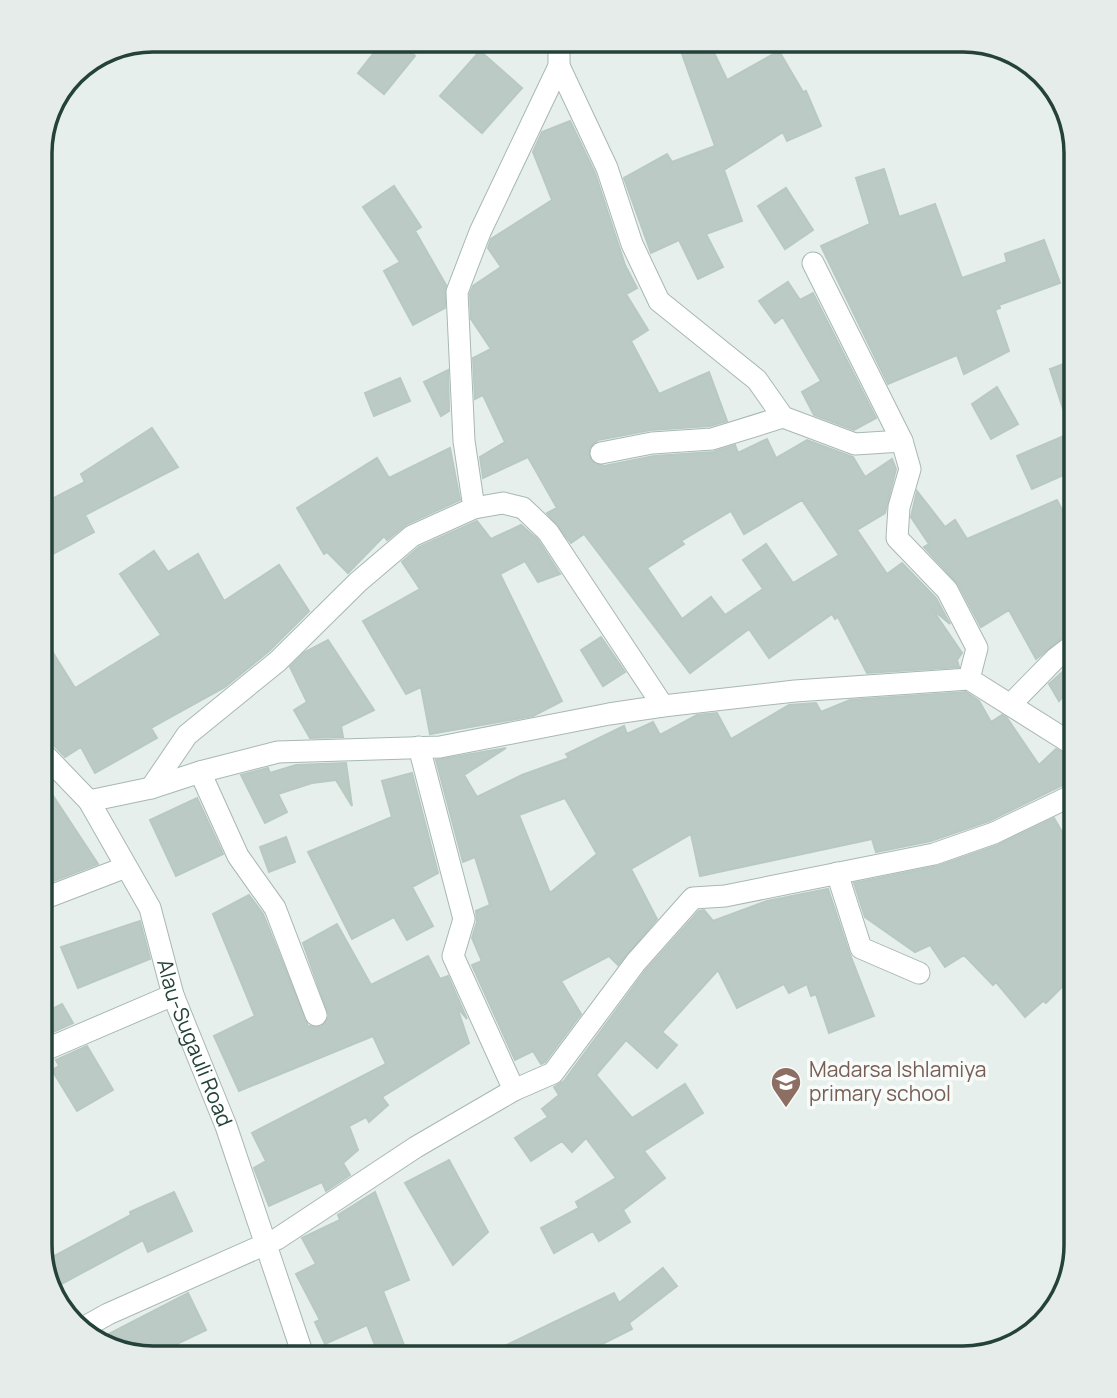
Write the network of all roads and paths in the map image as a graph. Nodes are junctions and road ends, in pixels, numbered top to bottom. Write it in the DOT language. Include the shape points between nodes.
graph roads {
  1 [pos="559,53"];
  2 [pos="559,66"];
  3 [pos="813,263"];
  4 [pos="783,416"];
  5 [pos="902,441"];
  6 [pos="601,453"];
  7 [pos="474,508"];
  8 [pos="1064,652"];
  9 [pos="969,679"];
  10 [pos="1010,705"];
  11 [pos="663,706"];
  12 [pos="1064,739"];
  13 [pos="419,747"];
  14 [pos="52,763"];
  15 [pos="200,772"];
  16 [pos="151,788"];
  17 [pos="1064,799"];
  18 [pos="89,801"];
  19 [pos="127,866"];
  20 [pos="837,873"];
  21 [pos="52,895"];
  22 [pos="919,973"];
  23 [pos="173,995"];
  24 [pos="316,1015"];
  25 [pos="52,1047"];
  26 [pos="514,1090"];
  27 [pos="267,1245"];
  28 [pos="91,1323"];
  29 [pos="300,1346"];
  1 -- 2 [label="street"];
  2 -- 4 [label="street" via="607,168 632,244 659,301 757,380"];
  2 -- 7 [label="street" via="480,232 457,292 464,441"];
  3 -- 5 [label="street"];
  4 -- 5 [label="street" via="855,444"];
  4 -- 6 [label="street" via="712,439 652,443"];
  5 -- 9 [label="street" via="910,469 899,507 897,538 947,590 977,648"];
  7 -- 11 [label="street" via="503,503 523,508 548,532"];
  7 -- 16 [label="street" via="412,536 358,582 278,661 187,735"];
  8 -- 10 [label="street"];
  9 -- 10 [label="street"];
  9 -- 11 [label="street"];
  10 -- 12 [label="street"];
  11 -- 13 [label="street"];
  13 -- 15 [label="street" via="278,752"];
  13 -- 26 [label="street" via="464,919 453,956"];
  14 -- 18 [label="street, Alau-Sugauli Road"];
  15 -- 16 [label="street"];
  15 -- 24 [label="street" via="238,856 275,908"];
  16 -- 18 [label="street"];
  17 -- 20 [label="street" via="994,833 934,854"];
  18 -- 19 [label="street, Alau-Sugauli Road"];
  19 -- 21 [label="street"];
  19 -- 23 [label="street, Alau-Sugauli Road" via="150,908"];
  20 -- 22 [label="street" via="861,948"];
  20 -- 26 [label="street" via="725,896 693,898 636,962 553,1073"];
  23 -- 25 [label="street"];
  23 -- 27 [label="street, Alau-Sugauli Road" via="226,1126"];
  26 -- 27 [label="street" via="416,1147"];
  27 -- 28 [label="street"];
  27 -- 29 [label="street, Alau-Sugauli Road"];
}
